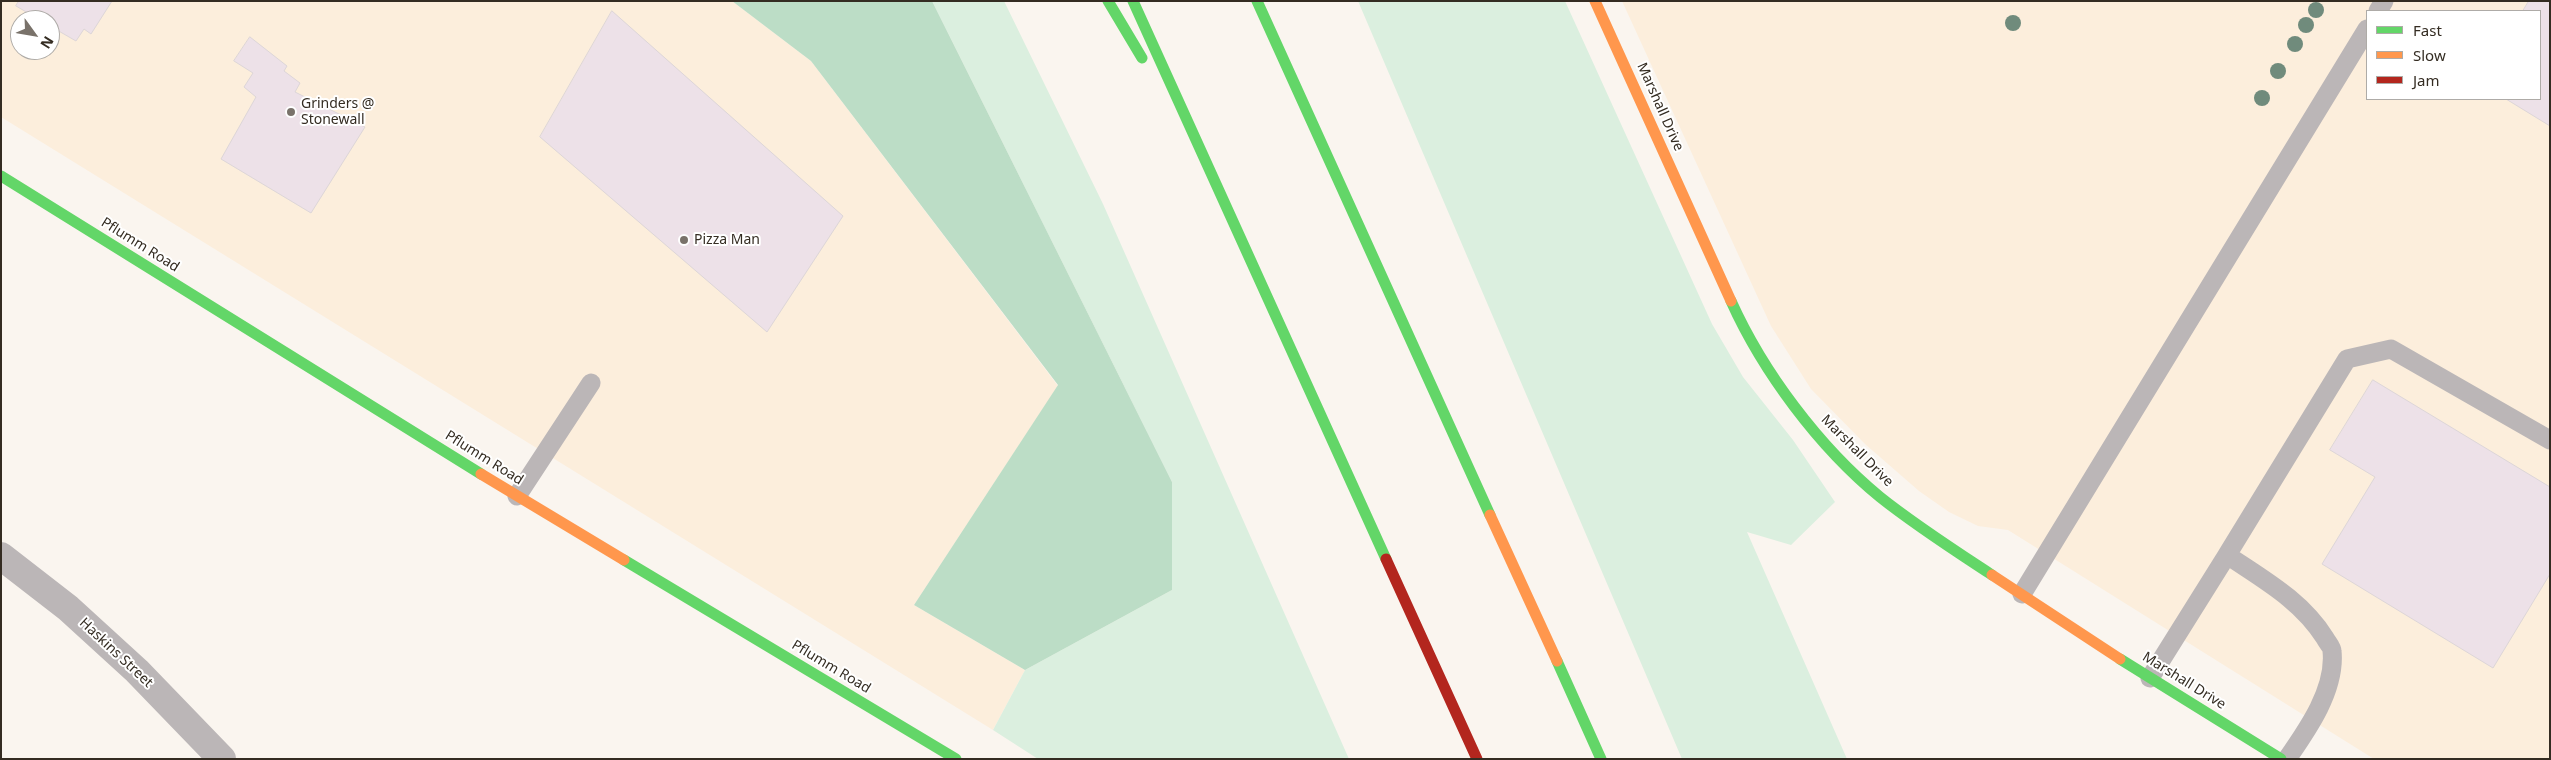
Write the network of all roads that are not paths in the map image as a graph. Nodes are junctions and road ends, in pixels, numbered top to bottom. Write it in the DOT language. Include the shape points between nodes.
graph roads {
  1 [pos="1108,1"];
  2 [pos="1133,1"];
  3 [pos="1257,1"];
  4 [pos="1595,1"];
  5 [pos="2366,31"];
  6 [pos="1204,159"];
  7 [pos="1,176"];
  8 [pos="591,383"];
  9 [pos="2550,440"];
  10 [pos="517,496"];
  11 [pos="2227,555"];
  12 [pos="1,556"];
  13 [pos="2022,594"];
  14 [pos="2150,678"];
  15 [pos="222,759"];
  16 [pos="956,759"];
  17 [pos="1477,759"];
  18 [pos="1601,759"];
  19 [pos="2281,759"];
  20 [pos="2287,759"];
  1 -- 6 [label="main road"];
  2 -- 6 [label="main road"];
  3 -- 18 [label="main road"];
  4 -- 13 [label="main road, Marshall Drive" via="1736,312 1793,404 1826,445 1880,496"];
  5 -- 13 [label="lane"];
  6 -- 17 [label="main road"];
  7 -- 10 [label="main road, Pflumm Road"];
  8 -- 10 [label="lane"];
  9 -- 11 [label="lane" via="2391,349 2347,359"];
  10 -- 16 [label="main road, Pflumm Road"];
  11 -- 14 [label="lane"];
  11 -- 20 [label="lane" via="2294,601 2312,618 2332,650 2328,684 2314,720"];
  12 -- 15 [label="street, Haskins Street" via="68,608 137,671"];
  13 -- 14 [label="main road, Marshall Drive"];
  14 -- 19 [label="main road, Marshall Drive"];
}
